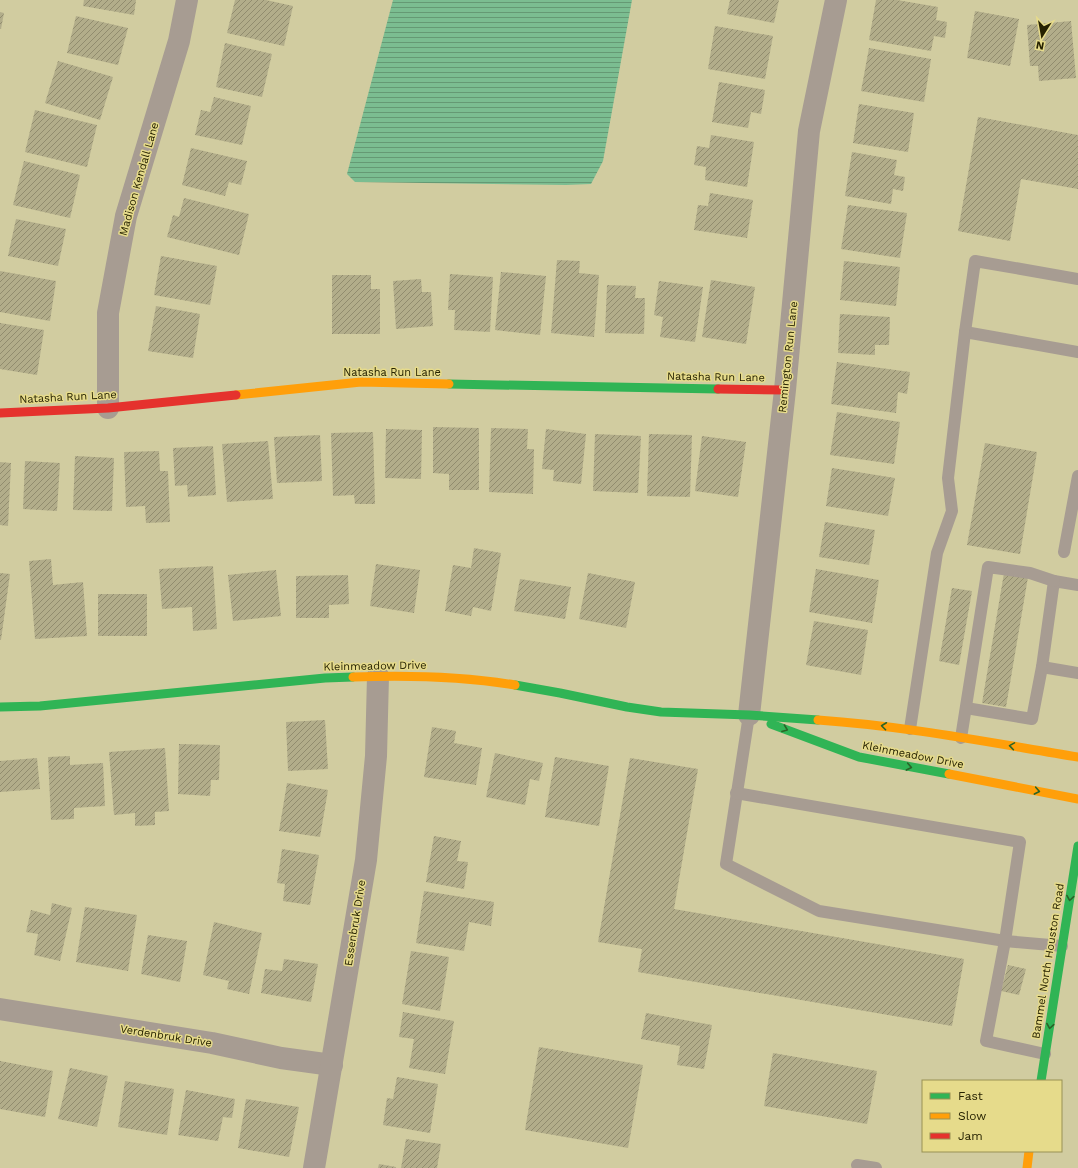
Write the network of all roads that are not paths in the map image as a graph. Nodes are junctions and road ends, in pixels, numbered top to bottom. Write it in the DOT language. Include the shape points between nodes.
graph roads {
  1 [pos="187,0"];
  2 [pos="836,0"];
  3 [pos="1078,279"];
  4 [pos="965,332"];
  5 [pos="1078,352"];
  6 [pos="785,390"];
  7 [pos="108,408"];
  8 [pos="0,413"];
  9 [pos="1078,476"];
  10 [pos="1064,552"];
  11 [pos="1054,582"];
  12 [pos="1078,585"];
  13 [pos="1042,667"];
  14 [pos="1078,673"];
  15 [pos="378,676"];
  16 [pos="0,707"];
  17 [pos="966,708"];
  18 [pos="749,716"];
  19 [pos="910,729"];
  20 [pos="961,738"];
  21 [pos="1078,757"];
  22 [pos="736,793"];
  23 [pos="1078,799"];
  24 [pos="1078,846"];
  25 [pos="1005,941"];
  26 [pos="1062,946"];
  27 [pos="0,1009"];
  28 [pos="1045,1054"];
  29 [pos="332,1065"];
  30 [pos="1041,1080"];
  31 [pos="1029,1152"];
  32 [pos="857,1164"];
  33 [pos="314,1168"];
  34 [pos="876,1168"];
  35 [pos="1026,1168"];
  1 -- 7 [label="street, Madison Kendall Lane" via="179,41 126,216 108,313"];
  2 -- 6 [label="street, Remington Run Lane" via="809,131"];
  3 -- 4 [label="lane" via="975,261"];
  4 -- 5 [label="lane"];
  4 -- 19 [label="lane" via="948,478 952,511 937,552"];
  6 -- 7 [label="street, Natasha Run Lane" via="361,382"];
  6 -- 18 [label="street, Remington Run Lane"];
  7 -- 8 [label="street, Natasha Run Lane"];
  9 -- 10 [label="lane"];
  11 -- 12 [label="lane"];
  11 -- 13 [label="lane"];
  11 -- 17 [label="lane" via="1030,573 988,567"];
  13 -- 14 [label="lane"];
  13 -- 17 [label="lane" via="1032,719"];
  15 -- 16 [label="street, Kleinmeadow Drive" via="326,678 40,706"];
  15 -- 18 [label="street, Kleinmeadow Drive" via="428,676 494,682 661,712"];
  15 -- 29 [label="street, Essenbruk Drive" via="376,756 366,860"];
  17 -- 20 [label="lane"];
  19 -- 18 [label="street, Kleinmeadow Drive, one-way" via="862,723"];
  18 -- 22 [label="lane"];
  18 -- 23 [label="street, Kleinmeadow Drive, one-way" via="859,757"];
  19 -- 20 [label="street, Kleinmeadow Drive"];
  21 -- 20 [label="street, Kleinmeadow Drive, one-way"];
  22 -- 25 [label="lane" via="726,864 819,911"];
  22 -- 25 [label="lane" via="1020,842"];
  24 -- 26 [label="street, Bammel North Houston Road, one-way"];
  25 -- 26 [label="lane"];
  25 -- 28 [label="lane" via="986,1041"];
  26 -- 28 [label="street, Bammel North Houston Road, one-way"];
  27 -- 29 [label="street, Verdenbruk Drive"];
  28 -- 30 [label="street, Bammel North Houston Road"];
  29 -- 33 [label="street, Essenbruk Drive"];
  31 -- 35 [label="street"];
  32 -- 34 [label="lane"];
}
